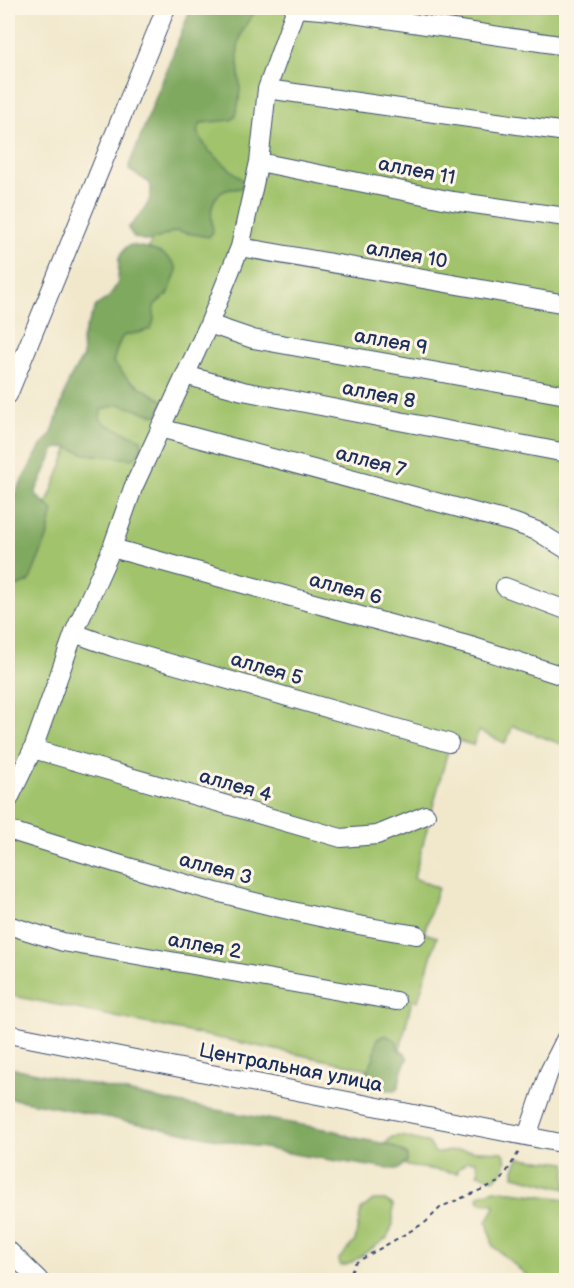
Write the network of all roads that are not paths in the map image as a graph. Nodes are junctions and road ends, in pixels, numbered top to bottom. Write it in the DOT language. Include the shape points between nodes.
graph roads {
  1 [pos="166,8"];
  2 [pos="296,8"];
  3 [pos="567,46"];
  4 [pos="267,89"];
  5 [pos="567,132"];
  6 [pos="259,162"];
  7 [pos="567,217"];
  8 [pos="240,248"];
  9 [pos="567,304"];
  10 [pos="209,324"];
  11 [pos="185,375"];
  12 [pos="8,395"];
  13 [pos="567,395"];
  14 [pos="160,428"];
  15 [pos="567,453"];
  16 [pos="112,548"];
  17 [pos="567,549"];
  18 [pos="505,587"];
  19 [pos="567,610"];
  20 [pos="74,633"];
  21 [pos="567,677"];
  22 [pos="449,742"];
  23 [pos="33,749"];
  24 [pos="8,801"];
  25 [pos="426,815"];
  26 [pos="8,830"];
  27 [pos="8,926"];
  28 [pos="417,935"];
  29 [pos="396,1001"];
  30 [pos="8,1034"];
  31 [pos="567,1038"];
  32 [pos="527,1136"];
  33 [pos="567,1143"];
  34 [pos="8,1250"];
  35 [pos="39,1281"];
  1 -- 12 [label="street"];
  2 -- 3 [label="street"];
  2 -- 4 [label="street"];
  4 -- 5 [label="street"];
  4 -- 6 [label="street"];
  6 -- 7 [label="street, аллея 11" via="453,201"];
  6 -- 8 [label="street"];
  8 -- 9 [label="street, аллея 10"];
  8 -- 10 [label="street"];
  10 -- 11 [label="street"];
  10 -- 13 [label="street, аллея 9" via="253,339"];
  11 -- 14 [label="street"];
  11 -- 15 [label="street, аллея 8" via="243,391"];
  14 -- 16 [label="street"];
  14 -- 17 [label="street, аллея 7" via="515,523"];
  16 -- 20 [label="street"];
  16 -- 21 [label="street, аллея 6" via="474,647"];
  18 -- 19 [label="street"];
  20 -- 22 [label="street, аллея 5"];
  20 -- 23 [label="street"];
  23 -- 24 [label="street"];
  23 -- 25 [label="street, аллея 4" via="341,838 377,835"];
  26 -- 28 [label="street, аллея 3" via="136,870 286,909"];
  27 -- 29 [label="street, аллея 2" via="63,942"];
  30 -- 32 [label="street, Центральная улица"];
  31 -- 32 [label="street" via="549,1072"];
  32 -- 33 [label="street, Центральная улица"];
  34 -- 35 [label="street"];
}
